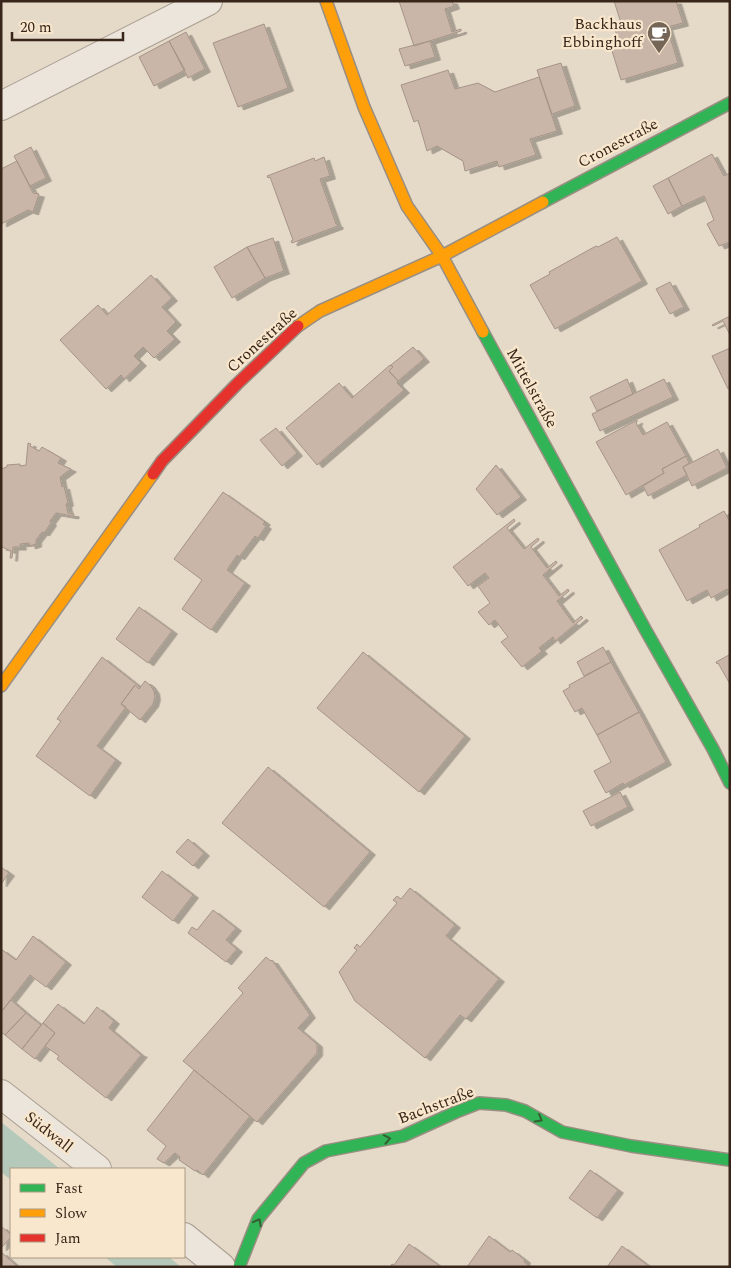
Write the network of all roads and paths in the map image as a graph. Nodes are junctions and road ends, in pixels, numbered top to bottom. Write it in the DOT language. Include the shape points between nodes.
graph roads {
  1 [pos="208,1"];
  2 [pos="326,1"];
  3 [pos="730,103"];
  4 [pos="1,106"];
  5 [pos="442,256"];
  6 [pos="1,686"];
  7 [pos="730,782"];
  8 [pos="1,1094"];
  9 [pos="730,1160"];
  10 [pos="96,1168"];
  11 [pos="185,1238"];
  12 [pos="221,1267"];
  13 [pos="238,1267"];
  1 -- 4 [label="street"];
  2 -- 5 [label="street, Mittelstraße" via="364,107 407,206"];
  3 -- 5 [label="street, Cronestraße"];
  5 -- 6 [label="street, Cronestraße" via="320,310 297,327 237,384 162,461"];
  5 -- 7 [label="street, Mittelstraße"];
  8 -- 10 [label="street, Südwall"];
  13 -- 9 [label="street, Bachstraße, one-way" via="258,1219 304,1163 326,1151 403,1136 479,1103 506,1105 525,1111 562,1132"];
  11 -- 12 [label="street"];
}
